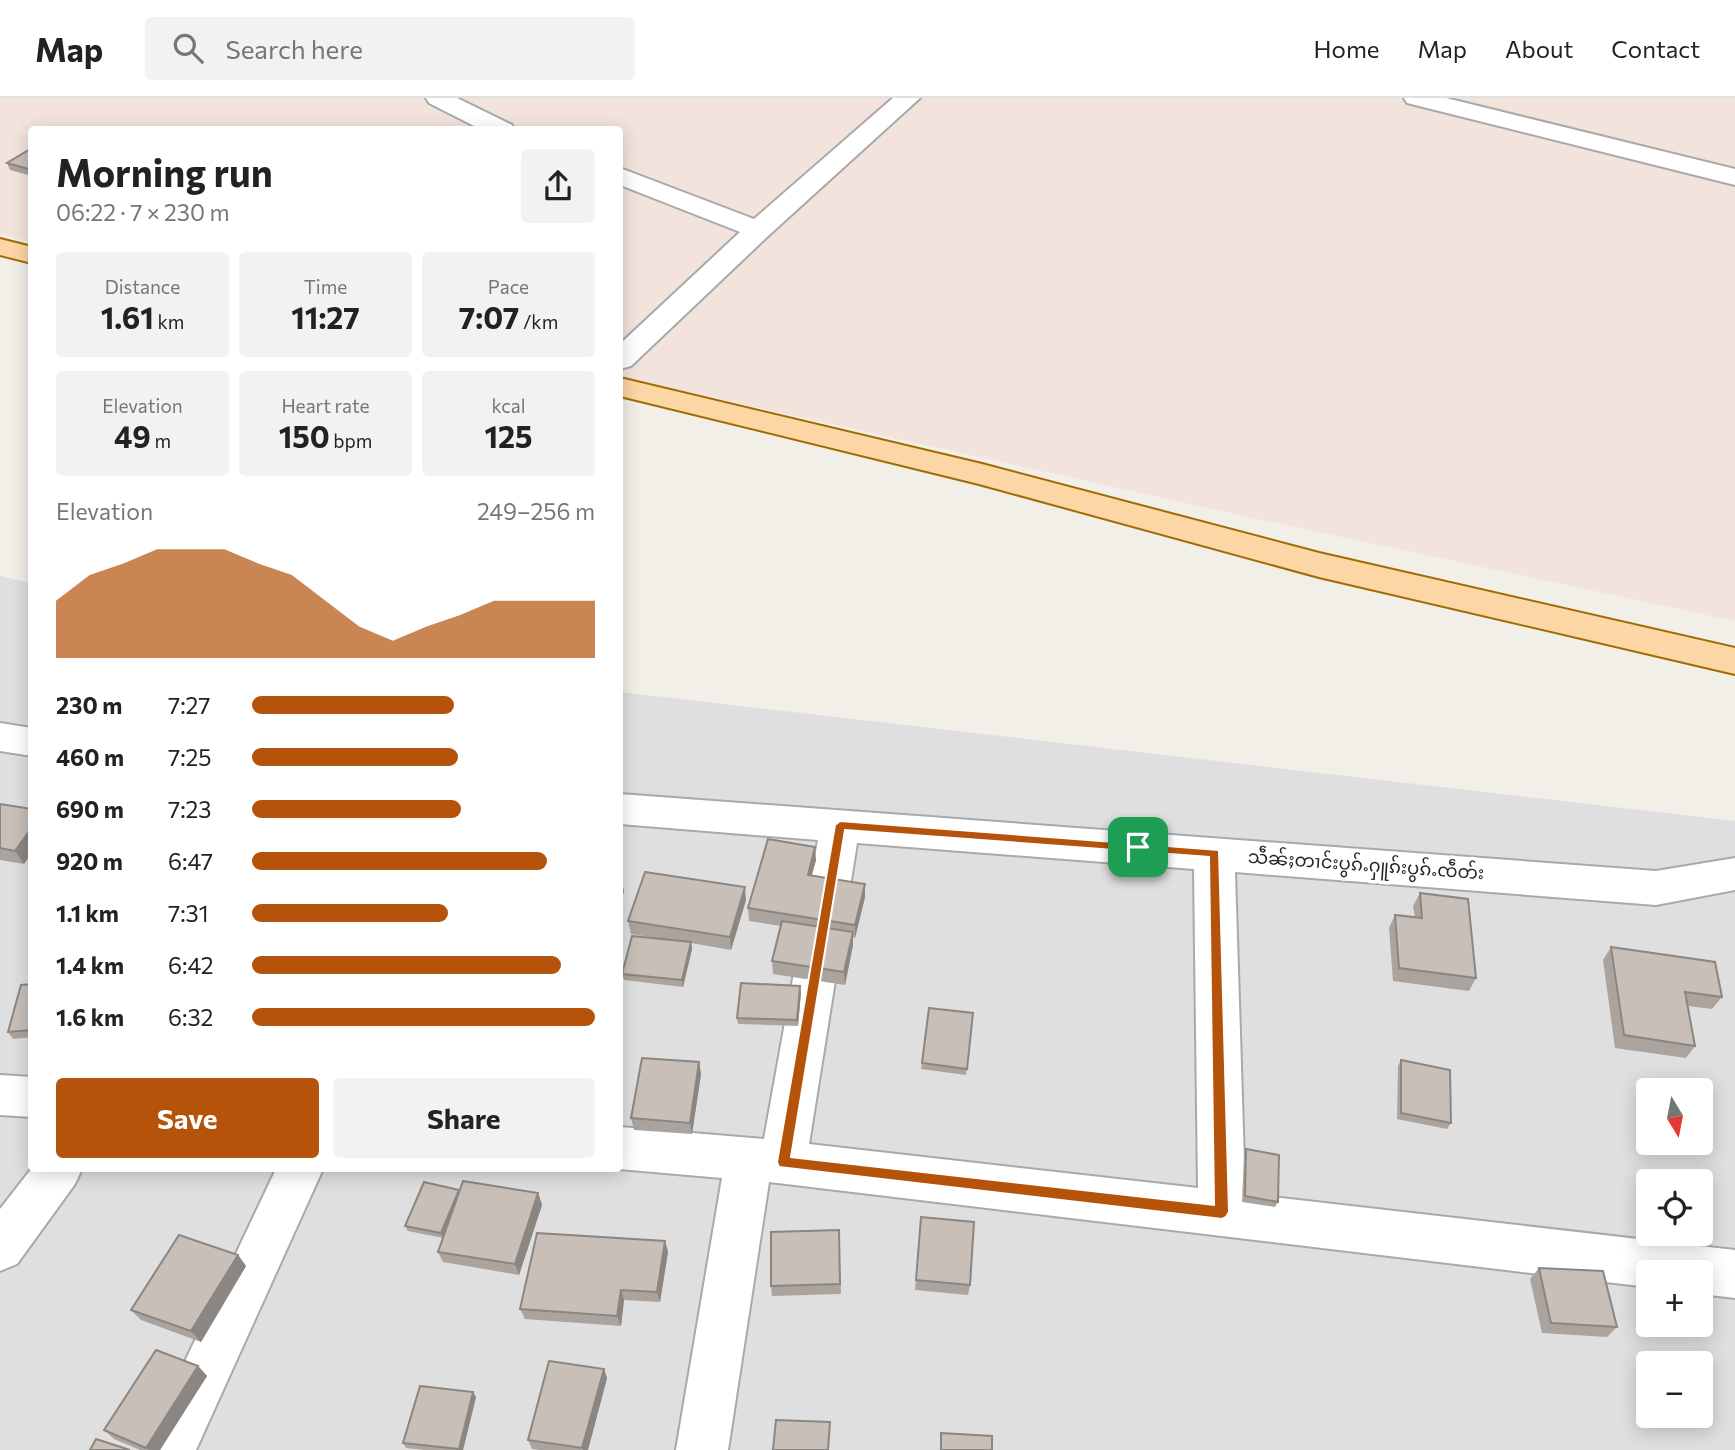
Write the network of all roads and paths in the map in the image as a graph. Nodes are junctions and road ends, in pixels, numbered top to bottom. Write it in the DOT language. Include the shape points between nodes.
graph roads {
  1 [pos="438,98"];
  2 [pos="908,98"];
  3 [pos="1416,98"];
  4 [pos="495,126"];
  5 [pos="623,177"];
  6 [pos="1735,177"];
  7 [pos="758,230"];
  8 [pos="0,247"];
  9 [pos="28,254"];
  10 [pos="623,357"];
  11 [pos="623,388"];
  12 [pos="1735,661"];
  13 [pos="0,737"];
  14 [pos="28,741"];
  15 [pos="623,809"];
  16 [pos="840,825"];
  17 [pos="1214,853"];
  18 [pos="1735,874"];
  19 [pos="0,1095"];
  20 [pos="28,1097"];
  21 [pos="623,1148"];
  22 [pos="766,1161"];
  23 [pos="57,1172"];
  24 [pos="299,1172"];
  25 [pos="1222,1212"];
  26 [pos="0,1248"];
  27 [pos="1735,1274"];
  28 [pos="169,1450"];
  29 [pos="702,1450"];
  1 -- 4 [label="street"];
  2 -- 7 [label="street"];
  3 -- 6 [label="street"];
  5 -- 7 [label="street"];
  7 -- 10 [label="street"];
  8 -- 9 [label="main road"];
  11 -- 12 [label="main road" via="982,474 1319,565"];
  13 -- 14 [label="street"];
  15 -- 16 [label="street, သဵၼ်ႈတၢင်းပွၵ်ႉႁူၵ်းပွၵ်ႉၸဵတ်း"];
  16 -- 17 [label="street, သဵၼ်ႈတၢင်းပွၵ်ႉႁူၵ်းပွၵ်ႉၸဵတ်း"];
  16 -- 22 [label="street"];
  17 -- 18 [label="street, သဵၼ်ႈတၢင်းပွၵ်ႉႁူၵ်းပွၵ်ႉၸဵတ်း" via="1657,888"];
  17 -- 25 [label="street"];
  19 -- 20 [label="street"];
  21 -- 22 [label="street"];
  22 -- 25 [label="street"];
  22 -- 29 [label="street"];
  23 -- 26 [label="street"];
  24 -- 28 [label="street"];
  25 -- 27 [label="street"];
}
